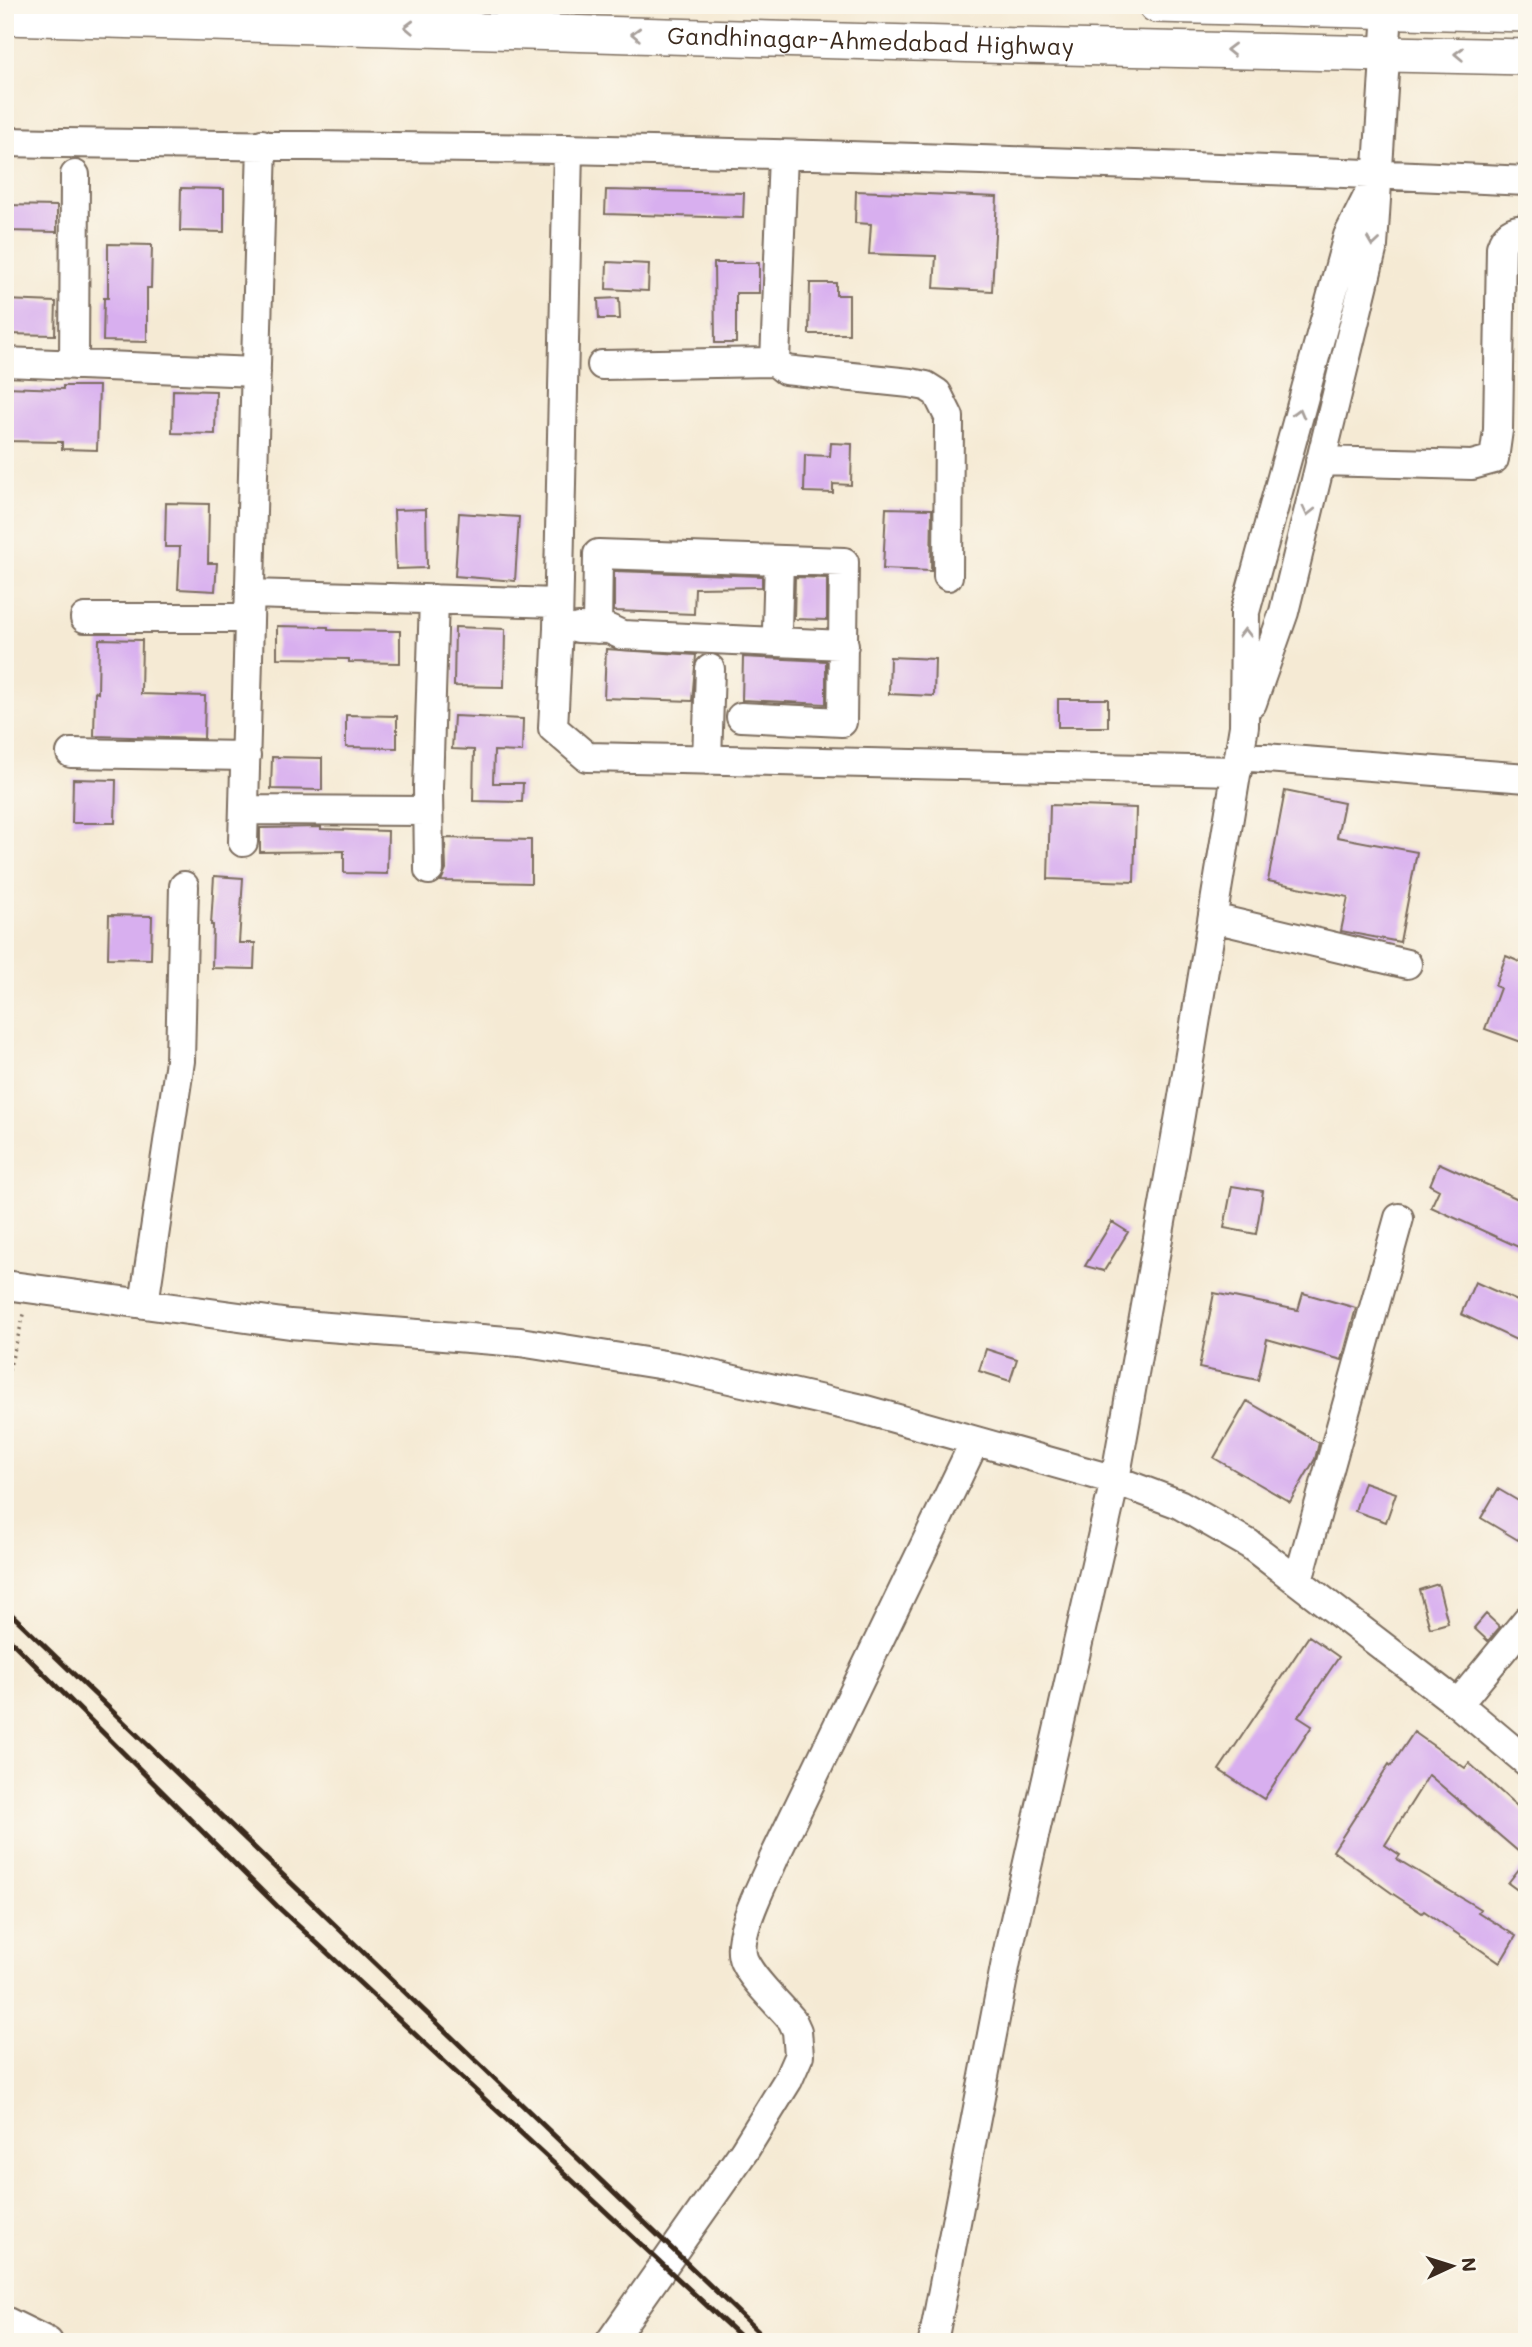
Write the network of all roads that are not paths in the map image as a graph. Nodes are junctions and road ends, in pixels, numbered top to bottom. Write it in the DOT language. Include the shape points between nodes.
graph roads {
  1 [pos="1156,5"];
  2 [pos="1388,12"];
  3 [pos="1527,14"];
  4 [pos="5,17"];
  5 [pos="1387,52"];
  6 [pos="1527,57"];
  7 [pos="5,142"];
  8 [pos="262,144"];
  9 [pos="568,149"];
  10 [pos="783,155"];
  11 [pos="1379,174"];
  12 [pos="75,175"];
  13 [pos="1527,181"];
  14 [pos="1527,229"];
  15 [pos="5,362"];
  16 [pos="775,362"];
  17 [pos="74,365"];
  18 [pos="602,365"];
  19 [pos="256,372"];
  20 [pos="1320,461"];
  21 [pos="779,560"];
  22 [pos="948,576"];
  23 [pos="434,600"];
  24 [pos="250,606"];
  25 [pos="558,615"];
  26 [pos="85,618"];
  27 [pos="603,629"];
  28 [pos="777,629"];
  29 [pos="844,639"];
  30 [pos="710,670"];
  31 [pos="741,717"];
  32 [pos="1244,726"];
  33 [pos="71,752"];
  34 [pos="246,756"];
  35 [pos="707,760"];
  36 [pos="1238,764"];
  37 [pos="1527,778"];
  38 [pos="244,810"];
  39 [pos="428,811"];
  40 [pos="243,842"];
  41 [pos="429,870"];
  42 [pos="184,886"];
  43 [pos="1213,918"];
  44 [pos="1407,964"];
  45 [pos="1399,1218"];
  46 [pos="18,1287"];
  47 [pos="144,1304"];
  48 [pos="975,1440"];
  49 [pos="1115,1480"];
  50 [pos="1298,1581"];
  51 [pos="1527,1620"];
  52 [pos="1458,1704"];
  53 [pos="1527,1762"];
  54 [pos="5,2321"];
  55 [pos="48,2342"];
  56 [pos="610,2342"];
  57 [pos="933,2342"];
  1 -- 2 [label="main road"];
  2 -- 3 [label="main road"];
  2 -- 5 [label="street"];
  5 -- 4 [label="main road, Gandhinagar-Ahmedabad Highway, one-way"];
  6 -- 5 [label="main road, Gandhinagar-Ahmedabad Highway, one-way"];
  5 -- 11 [label="street"];
  7 -- 8 [label="street"];
  8 -- 9 [label="street"];
  8 -- 19 [label="street"];
  9 -- 10 [label="street"];
  9 -- 25 [label="street"];
  10 -- 11 [label="street"];
  10 -- 16 [label="street"];
  11 -- 13 [label="street"];
  11 -- 20 [label="street, one-way" via="1373,246"];
  32 -- 11 [label="street, one-way" via="1245,612 1348,236"];
  12 -- 17 [label="street"];
  14 -- 20 [label="street" via="1510,232 1501,247 1494,459 1472,465"];
  15 -- 17 [label="street"];
  16 -- 18 [label="street"];
  16 -- 22 [label="street" via="786,370 910,383 937,393 949,417"];
  17 -- 19 [label="street"];
  19 -- 24 [label="street"];
  20 -- 32 [label="street, one-way" via="1284,612"];
  21 -- 27 [label="street" via="598,554"];
  21 -- 28 [label="street"];
  21 -- 29 [label="street" via="844,562"];
  23 -- 24 [label="street"];
  23 -- 25 [label="street"];
  23 -- 39 [label="street"];
  24 -- 26 [label="street"];
  24 -- 34 [label="street"];
  25 -- 27 [label="street"];
  25 -- 35 [label="street" via="553,727 587,757"];
  27 -- 28 [label="street" via="622,621"];
  27 -- 29 [label="street" via="622,635"];
  28 -- 29 [label="street"];
  29 -- 31 [label="street" via="842,722"];
  30 -- 35 [label="street"];
  32 -- 36 [label="street"];
  33 -- 34 [label="street"];
  34 -- 38 [label="street"];
  35 -- 36 [label="street"];
  36 -- 37 [label="street"];
  36 -- 43 [label="street"];
  38 -- 39 [label="street"];
  38 -- 40 [label="street"];
  39 -- 41 [label="street"];
  42 -- 47 [label="street" via="180,1062"];
  43 -- 44 [label="street"];
  43 -- 49 [label="street"];
  45 -- 50 [label="street"];
  46 -- 47 [label="street"];
  47 -- 48 [label="street" via="290,1324 520,1342 677,1367"];
  48 -- 49 [label="street"];
  48 -- 56 [label="street" via="745,1927 743,1960 792,2020 799,2055 744,2151"];
  49 -- 50 [label="street" via="1214,1523"];
  49 -- 57 [label="street" via="1009,1946"];
  50 -- 52 [label="street"];
  51 -- 52 [label="street"];
  52 -- 53 [label="street"];
  54 -- 55 [label="street"];
}
